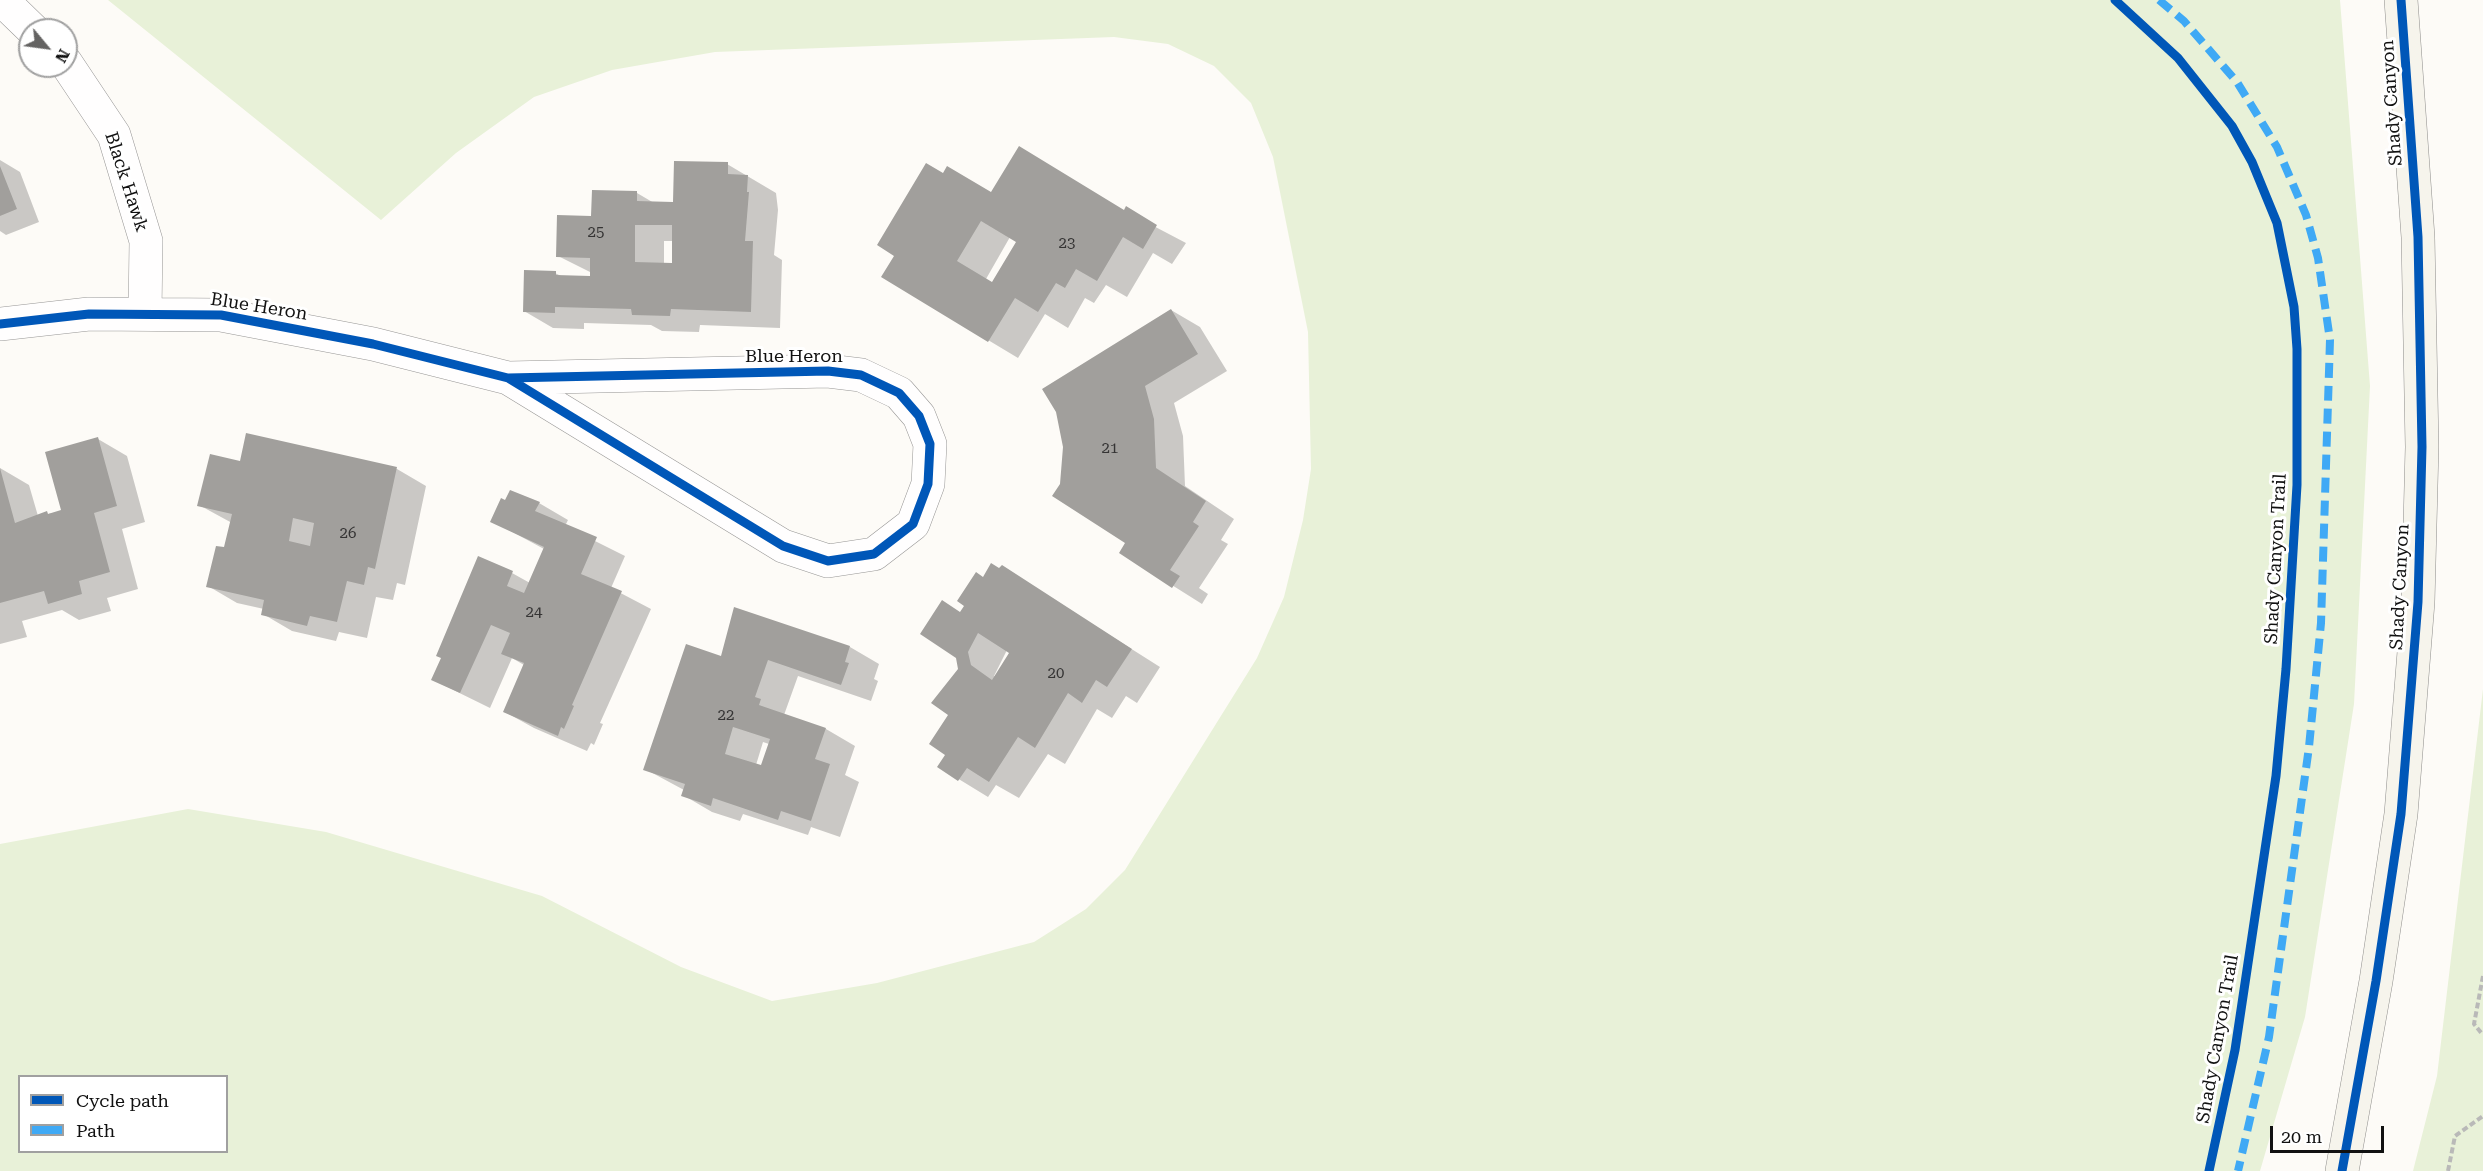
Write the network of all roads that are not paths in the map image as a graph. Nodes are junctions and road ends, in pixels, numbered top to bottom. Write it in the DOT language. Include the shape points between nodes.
graph roads {
  1 [pos="2,0"];
  2 [pos="2401,0"];
  3 [pos="21,18"];
  4 [pos="76,78"];
  5 [pos="145,314"];
  6 [pos="0,324"];
  7 [pos="508,378"];
  8 [pos="2342,1171"];
  1 -- 3 [label="street"];
  2 -- 8 [label="main road, Shady Canyon" via="2418,237 2422,447 2418,602 2401,814"];
  4 -- 5 [label="street, Black Hawk" via="114,135 146,241"];
  5 -- 6 [label="street, Blue Heron" via="89,314"];
  5 -- 7 [label="street, Blue Heron" via="221,315 374,344"];
  7 -- 7 [label="street, Blue Heron" via="783,546 828,561 874,554 913,525 928,483 930,444 920,416 899,393 861,375 828,371"];
}
